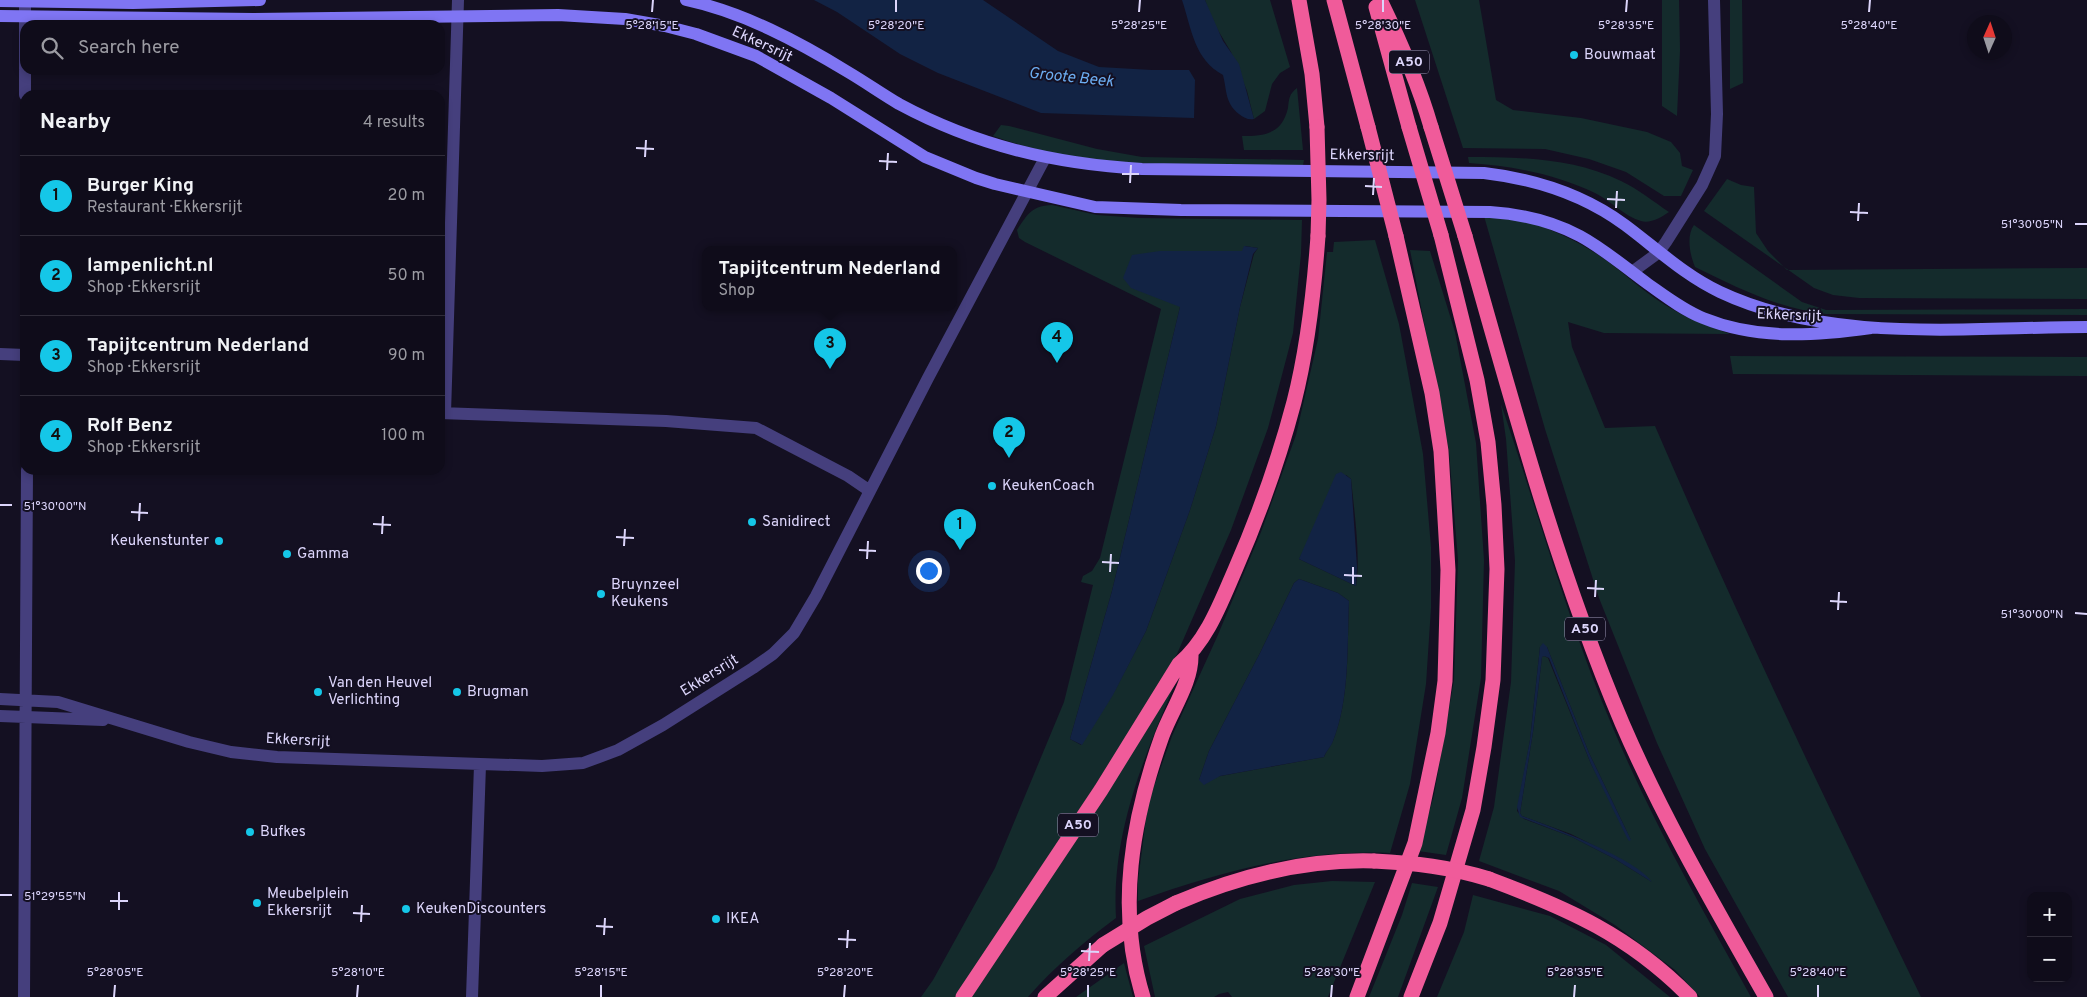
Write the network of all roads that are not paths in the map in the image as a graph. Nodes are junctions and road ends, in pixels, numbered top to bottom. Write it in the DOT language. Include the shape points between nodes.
graph roads {
  1 [pos="260,0"];
  2 [pos="458,0"];
  3 [pos="686,0"];
  4 [pos="1300,0"];
  5 [pos="1334,0"];
  6 [pos="1375,0"];
  7 [pos="1380,0"];
  8 [pos="1714,0"];
  9 [pos="0,1"];
  10 [pos="25,2"];
  11 [pos="0,16"];
  12 [pos="24,16"];
  13 [pos="458,16"];
  14 [pos="24,20"];
  15 [pos="25,75"];
  16 [pos="25,90"];
  17 [pos="1046,158"];
  18 [pos="1028,192"];
  19 [pos="1658,253"];
  20 [pos="1632,272"];
  21 [pos="2087,327"];
  22 [pos="1871,328"];
  23 [pos="445,339"];
  24 [pos="0,354"];
  25 [pos="20,354"];
  26 [pos="445,413"];
  27 [pos="27,475"];
  28 [pos="870,491"];
  29 [pos="1191,654"];
  30 [pos="0,699"];
  31 [pos="27,700"];
  32 [pos="0,716"];
  33 [pos="27,716"];
  34 [pos="118,720"];
  35 [pos="480,765"];
  36 [pos="24,997"];
  37 [pos="472,997"];
  38 [pos="963,997"];
  39 [pos="1045,997"];
  40 [pos="1143,997"];
  41 [pos="1357,997"];
  42 [pos="1411,997"];
  43 [pos="1690,997"];
  44 [pos="1766,997"];
  1 -- 10 [label="main road"];
  2 -- 13 [label="street"];
  3 -- 17 [label="main road, Ekkersrijt" via="768,28 940,125 989,143"];
  4 -- 29 [label="highway, A50, bridge" via="1312,74 1319,200 1313,295 1305,352 1295,400 1264,499 1218,610"];
  5 -- 41 [label="highway, bridge" via="1396,236 1432,393 1440,451 1448,570 1446,672 1438,733 1415,843"];
  6 -- 42 [label="highway, A50, bridge" via="1441,236 1477,380 1488,442 1497,569 1493,670 1484,747 1472,810 1440,923"];
  7 -- 44 [label="highway, A50, bridge" via="1419,87 1576,606 1623,724 1686,857"];
  8 -- 19 [label="street" via="1715,156 1702,185"];
  9 -- 10 [label="main road"];
  10 -- 12 [label="street"];
  11 -- 12 [label="main road, Ekkersrijt"];
  12 -- 13 [label="main road, Ekkersrijt"];
  12 -- 14 [label="street"];
  13 -- 18 [label="main road, Ekkersrijt" via="558,15 625,19 696,34 756,56 926,157 988,182"];
  13 -- 23 [label="street"];
  15 -- 16 [label="street"];
  17 -- 18 [label="street, Ekkersrijt"];
  17 -- 19 [label="main road, Ekkersrijt" via="1142,169 1511,176 1550,186 1591,203"];
  18 -- 20 [label="main road, Ekkersrijt" via="1095,207 1516,214 1551,223 1581,237"];
  18 -- 28 [label="street, Ekkersrijt"];
  19 -- 20 [label="street"];
  19 -- 22 [label="main road, Ekkersrijt" via="1721,293 1801,318"];
  20 -- 22 [label="main road, Ekkersrijt" via="1694,314 1733,328 1800,335"];
  21 -- 22 [label="main road, Ekkersrijt"];
  24 -- 25 [label="street"];
  26 -- 28 [label="street" via="666,421 756,428"];
  27 -- 31 [label="street"];
  28 -- 35 [label="street, Ekkersrijt" via="794,633 753,668 663,725 618,750 583,763"];
  29 -- 38 [label="highway, A50" via="1179,664 1101,790"];
  29 -- 40 [label="highway, A50" via="1192,668 1148,776 1130,863 1128,902 1134,959"];
  30 -- 31 [label="street, Ekkersrijt"];
  31 -- 33 [label="street"];
  31 -- 34 [label="street, Ekkersrijt" via="58,702"];
  32 -- 33 [label="street, Ekkersrijt"];
  33 -- 34 [label="street, Ekkersrijt"];
  33 -- 36 [label="street"];
  34 -- 35 [label="street, Ekkersrijt" via="231,752"];
  35 -- 37 [label="street"];
  39 -- 43 [label="highway, bridge" via="1103,945 1147,918 1211,888 1294,866 1374,861 1430,865 1466,872 1569,910 1628,944"];
}
